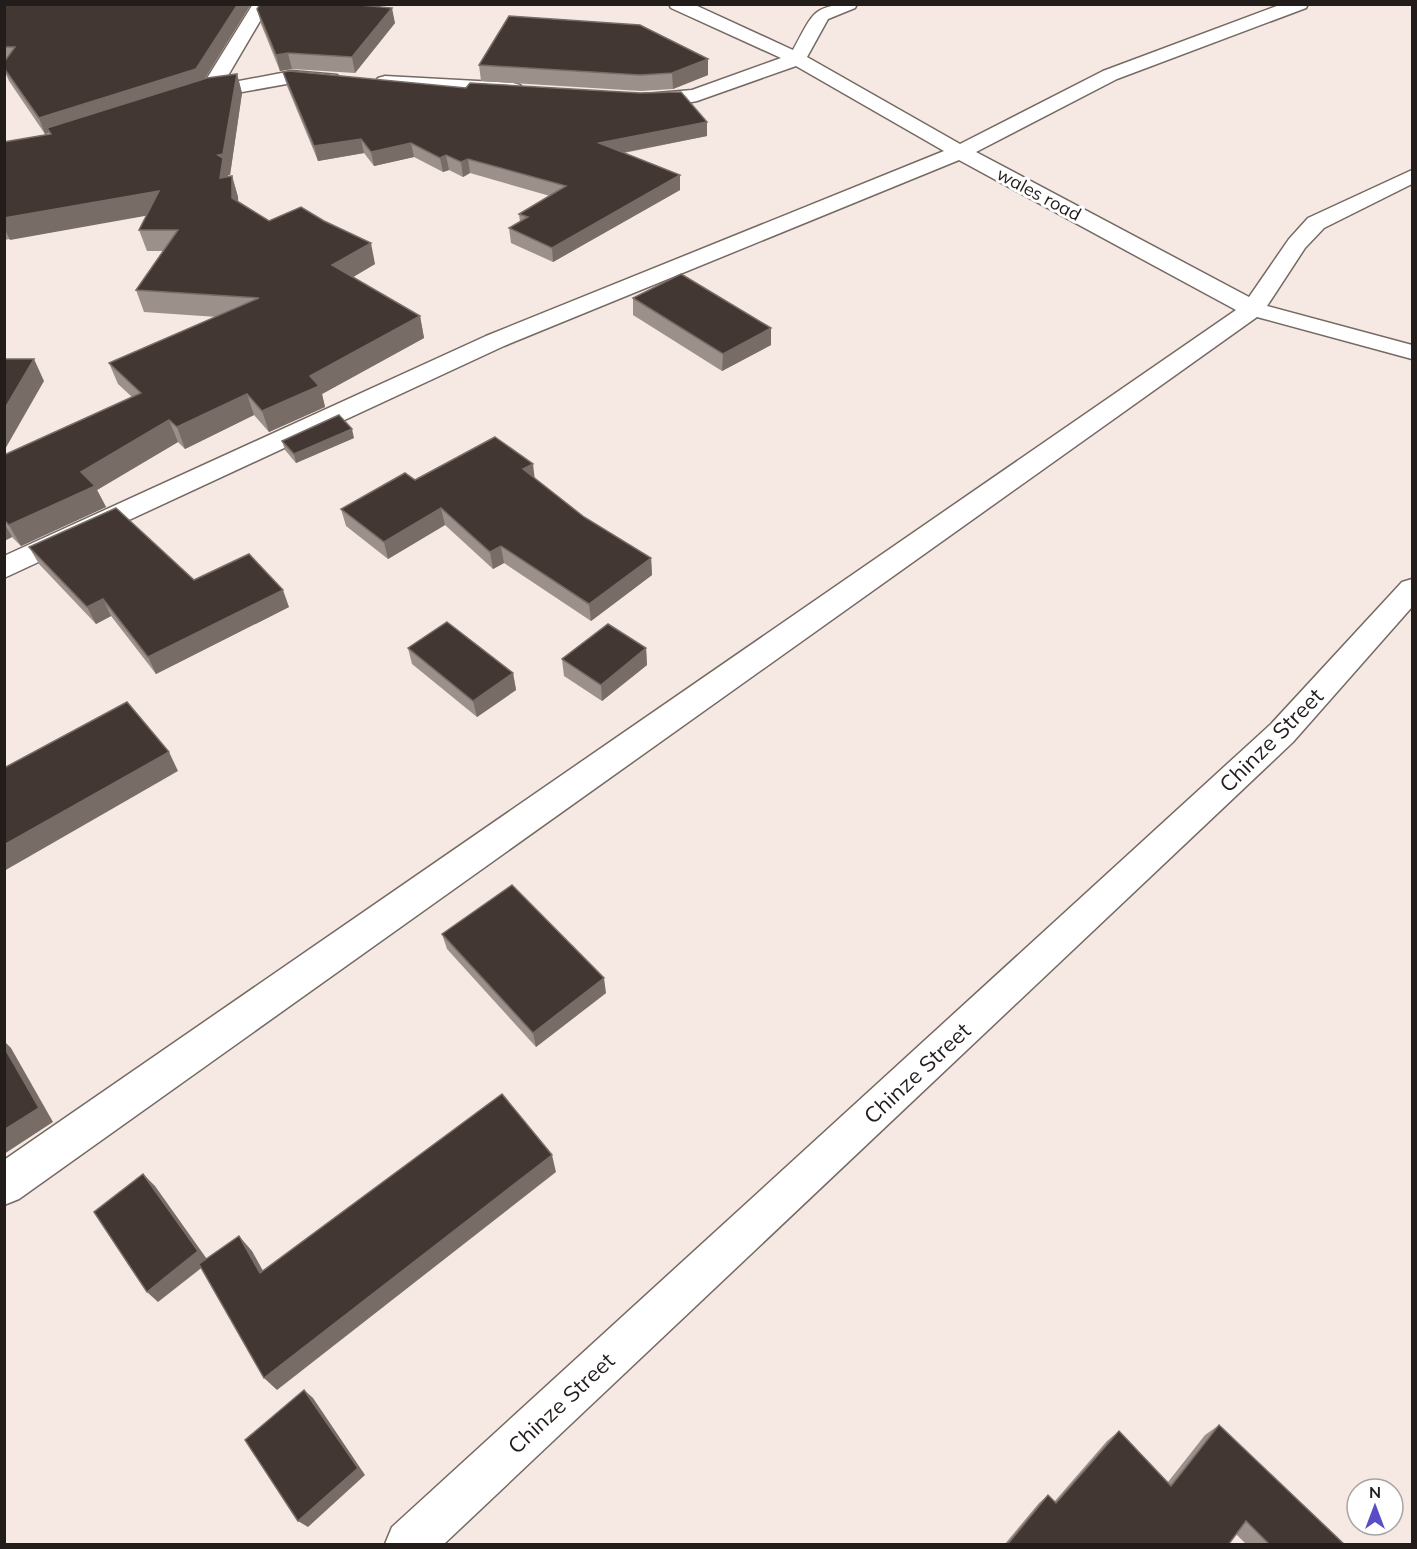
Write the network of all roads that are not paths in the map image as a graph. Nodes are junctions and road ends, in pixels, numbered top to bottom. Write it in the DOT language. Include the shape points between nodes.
graph roads {
  1 [pos="262,4"];
  2 [pos="677,4"];
  3 [pos="849,4"];
  4 [pos="1300,4"];
  5 [pos="797,59"];
  6 [pos="532,90"];
  7 [pos="209,91"];
  8 [pos="620,97"];
  9 [pos="176,101"];
  10 [pos="960,152"];
  11 [pos="1413,176"];
  12 [pos="1253,309"];
  13 [pos="1413,352"];
  14 [pos="4,568"];
  15 [pos="1413,589"];
  16 [pos="4,1185"];
  17 [pos="409,1545"];
  1 -- 7 [label="street"];
  2 -- 5 [label="street, wales road"];
  3 -- 5 [label="street" via="820,16"];
  4 -- 10 [label="street" via="1110,75"];
  5 -- 8 [label="street" via="682,98"];
  5 -- 10 [label="street, wales road"];
  6 -- 7 [label="street" via="292,77"];
  7 -- 9 [label="street"];
  10 -- 12 [label="street, wales road"];
  10 -- 14 [label="street" via="495,341"];
  11 -- 12 [label="street" via="1316,224"];
  12 -- 13 [label="street, wales road"];
  12 -- 16 [label="street"];
  15 -- 17 [label="street, Chinze Street" via="1282,733"];
}
